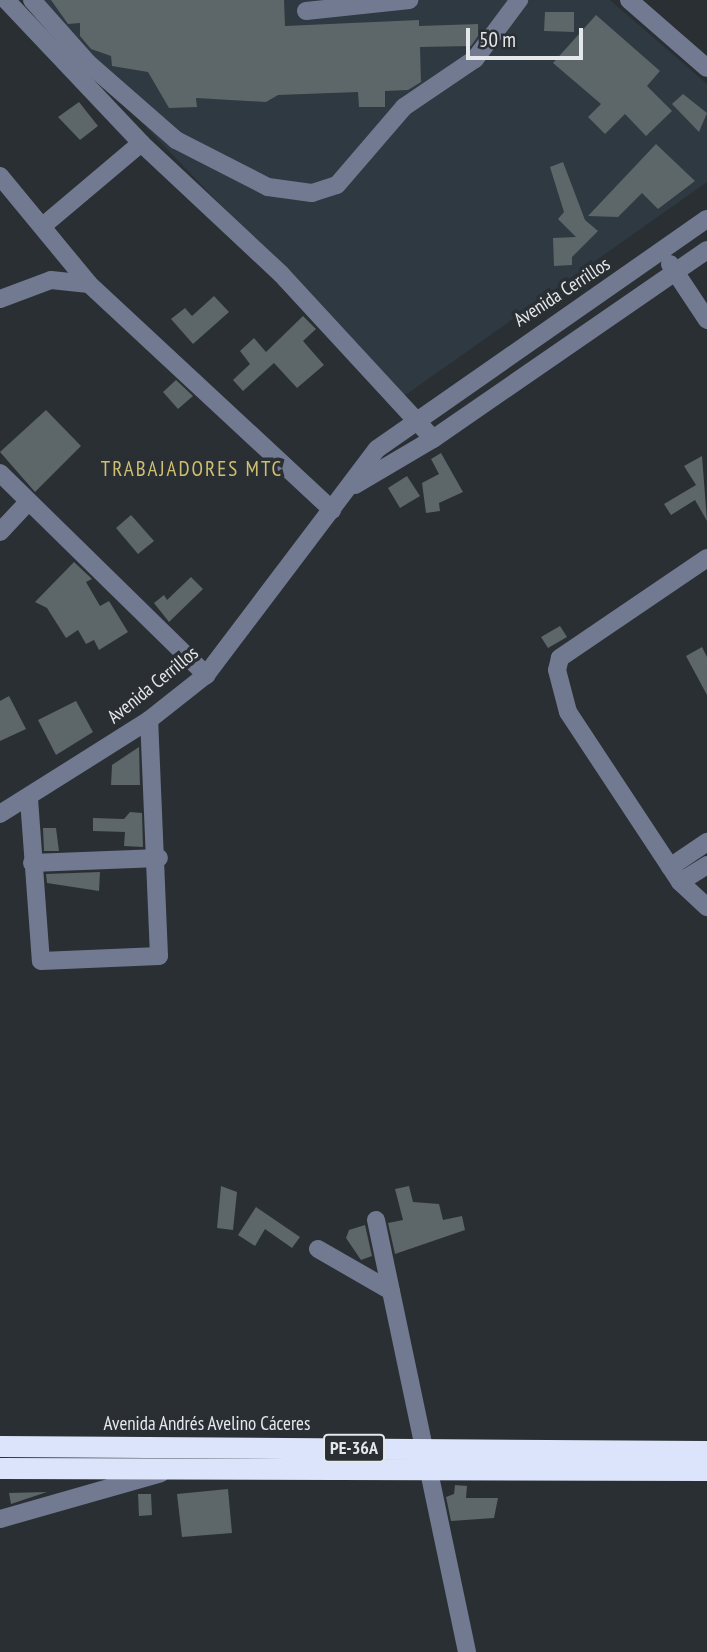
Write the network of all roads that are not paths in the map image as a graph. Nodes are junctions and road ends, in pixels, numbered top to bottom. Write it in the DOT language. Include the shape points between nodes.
graph roads {
  1 [pos="6,0"];
  2 [pos="32,0"];
  3 [pos="409,0"];
  4 [pos="519,0"];
  5 [pos="629,0"];
  6 [pos="306,11"];
  7 [pos="707,68"];
  8 [pos="141,143"];
  9 [pos="0,176"];
  10 [pos="707,219"];
  11 [pos="44,225"];
  12 [pos="707,250"];
  13 [pos="662,252"];
  14 [pos="676,272"];
  15 [pos="89,284"];
  16 [pos="0,299"];
  17 [pos="707,320"];
  18 [pos="418,416"];
  19 [pos="433,439"];
  20 [pos="0,473"];
  21 [pos="352,487"];
  22 [pos="28,502"];
  23 [pos="332,510"];
  24 [pos="0,531"];
  25 [pos="707,558"];
  26 [pos="206,675"];
  27 [pos="149,720"];
  28 [pos="29,799"];
  29 [pos="0,814"];
  30 [pos="707,842"];
  31 [pos="159,858"];
  32 [pos="32,863"];
  33 [pos="707,865"];
  34 [pos="670,867"];
  35 [pos="680,882"];
  36 [pos="707,907"];
  37 [pos="376,1220"];
  38 [pos="318,1249"];
  39 [pos="391,1292"];
  40 [pos="0,1446"];
  41 [pos="423,1449"];
  42 [pos="707,1451"];
  43 [pos="0,1468"];
  44 [pos="432,1470"];
  45 [pos="707,1470"];
  46 [pos="169,1471"];
  47 [pos="0,1519"];
  48 [pos="467,1652"];
  1 -- 8 [label="street"];
  2 -- 4 [label="street" via="88,63 176,140 268,187 312,192 337,186 404,107 475,59"];
  3 -- 6 [label="street"];
  5 -- 7 [label="street"];
  8 -- 11 [label="street"];
  8 -- 18 [label="street" via="281,274"];
  9 -- 11 [label="street"];
  10 -- 13 [label="street, Avenida Cerrillos"];
  11 -- 15 [label="street"];
  12 -- 14 [label="street, Avenida Cerrillos"];
  13 -- 14 [label="street"];
  13 -- 18 [label="street, Avenida Cerrillos"];
  14 -- 17 [label="street"];
  14 -- 19 [label="street, Avenida Cerrillos"];
  15 -- 16 [label="street" via="51,280"];
  15 -- 23 [label="street"];
  18 -- 19 [label="street"];
  18 -- 21 [label="street, Avenida Cerrillos" via="377,449"];
  19 -- 21 [label="street, Avenida Cerrillos"];
  20 -- 22 [label="street"];
  21 -- 23 [label="street, Avenida Cerrillos"];
  22 -- 24 [label="street"];
  22 -- 26 [label="street"];
  23 -- 26 [label="street, Avenida Cerrillos"];
  25 -- 34 [label="street" via="560,658 557,670 568,712"];
  26 -- 27 [label="street, Avenida Cerrillos"];
  27 -- 28 [label="street, Avenida Cerrillos"];
  27 -- 31 [label="street"];
  28 -- 29 [label="street, Avenida Cerrillos"];
  28 -- 32 [label="street"];
  30 -- 34 [label="street"];
  31 -- 32 [label="street"];
  31 -- 32 [label="street" via="159,956 41,961"];
  33 -- 35 [label="street"];
  34 -- 35 [label="street"];
  35 -- 36 [label="street"];
  37 -- 39 [label="street"];
  38 -- 39 [label="street"];
  39 -- 41 [label="street"];
  40 -- 41 [label="highway, Avenida Andrés Avelino Cáceres / PE-36A"];
  41 -- 42 [label="highway, Avenida Andrés Avelino Cáceres / PE-36A"];
  41 -- 44 [label="street"];
  43 -- 46 [label="highway, PE-36A"];
  44 -- 45 [label="highway, PE-36A"];
  44 -- 46 [label="highway, PE-36A"];
  44 -- 48 [label="street"];
  46 -- 47 [label="street"];
}
